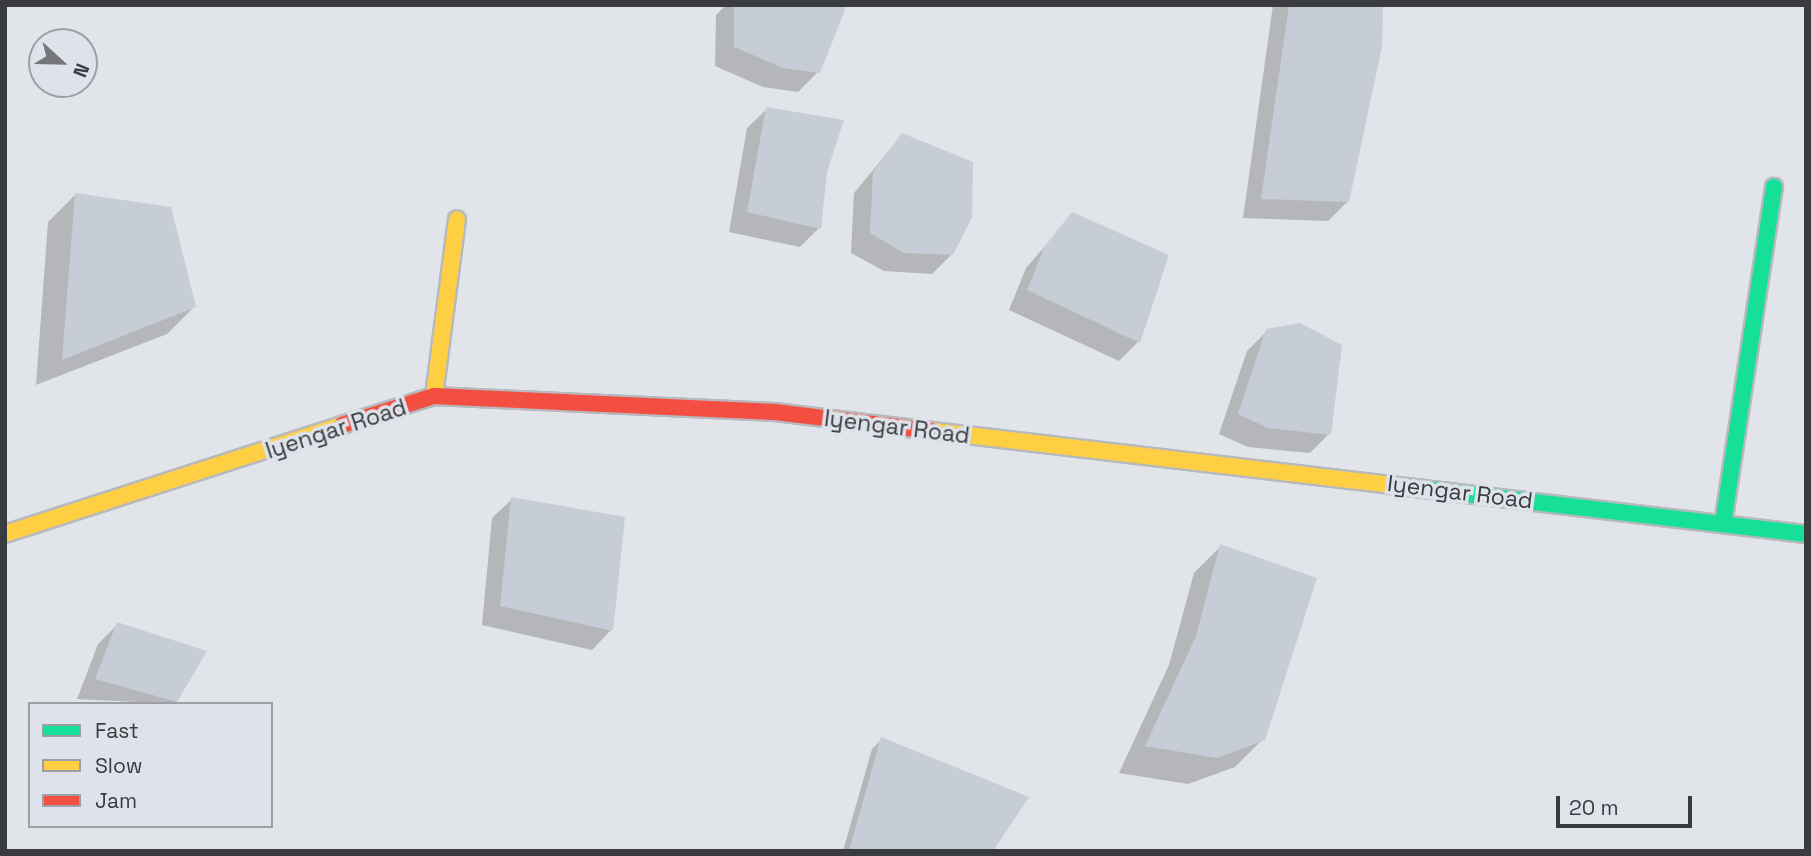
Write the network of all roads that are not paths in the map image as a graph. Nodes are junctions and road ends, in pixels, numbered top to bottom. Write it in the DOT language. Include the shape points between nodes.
graph roads {
  1 [pos="1774,187"];
  2 [pos="457,219"];
  3 [pos="434,396"];
  4 [pos="1723,524"];
  5 [pos="5,534"];
  6 [pos="1806,534"];
  1 -- 4 [label="main road"];
  2 -- 3 [label="main road"];
  3 -- 4 [label="main road, Iyengar Road" via="775,412"];
  3 -- 5 [label="main road, Iyengar Road"];
  4 -- 6 [label="main road, Iyengar Road"];
}
